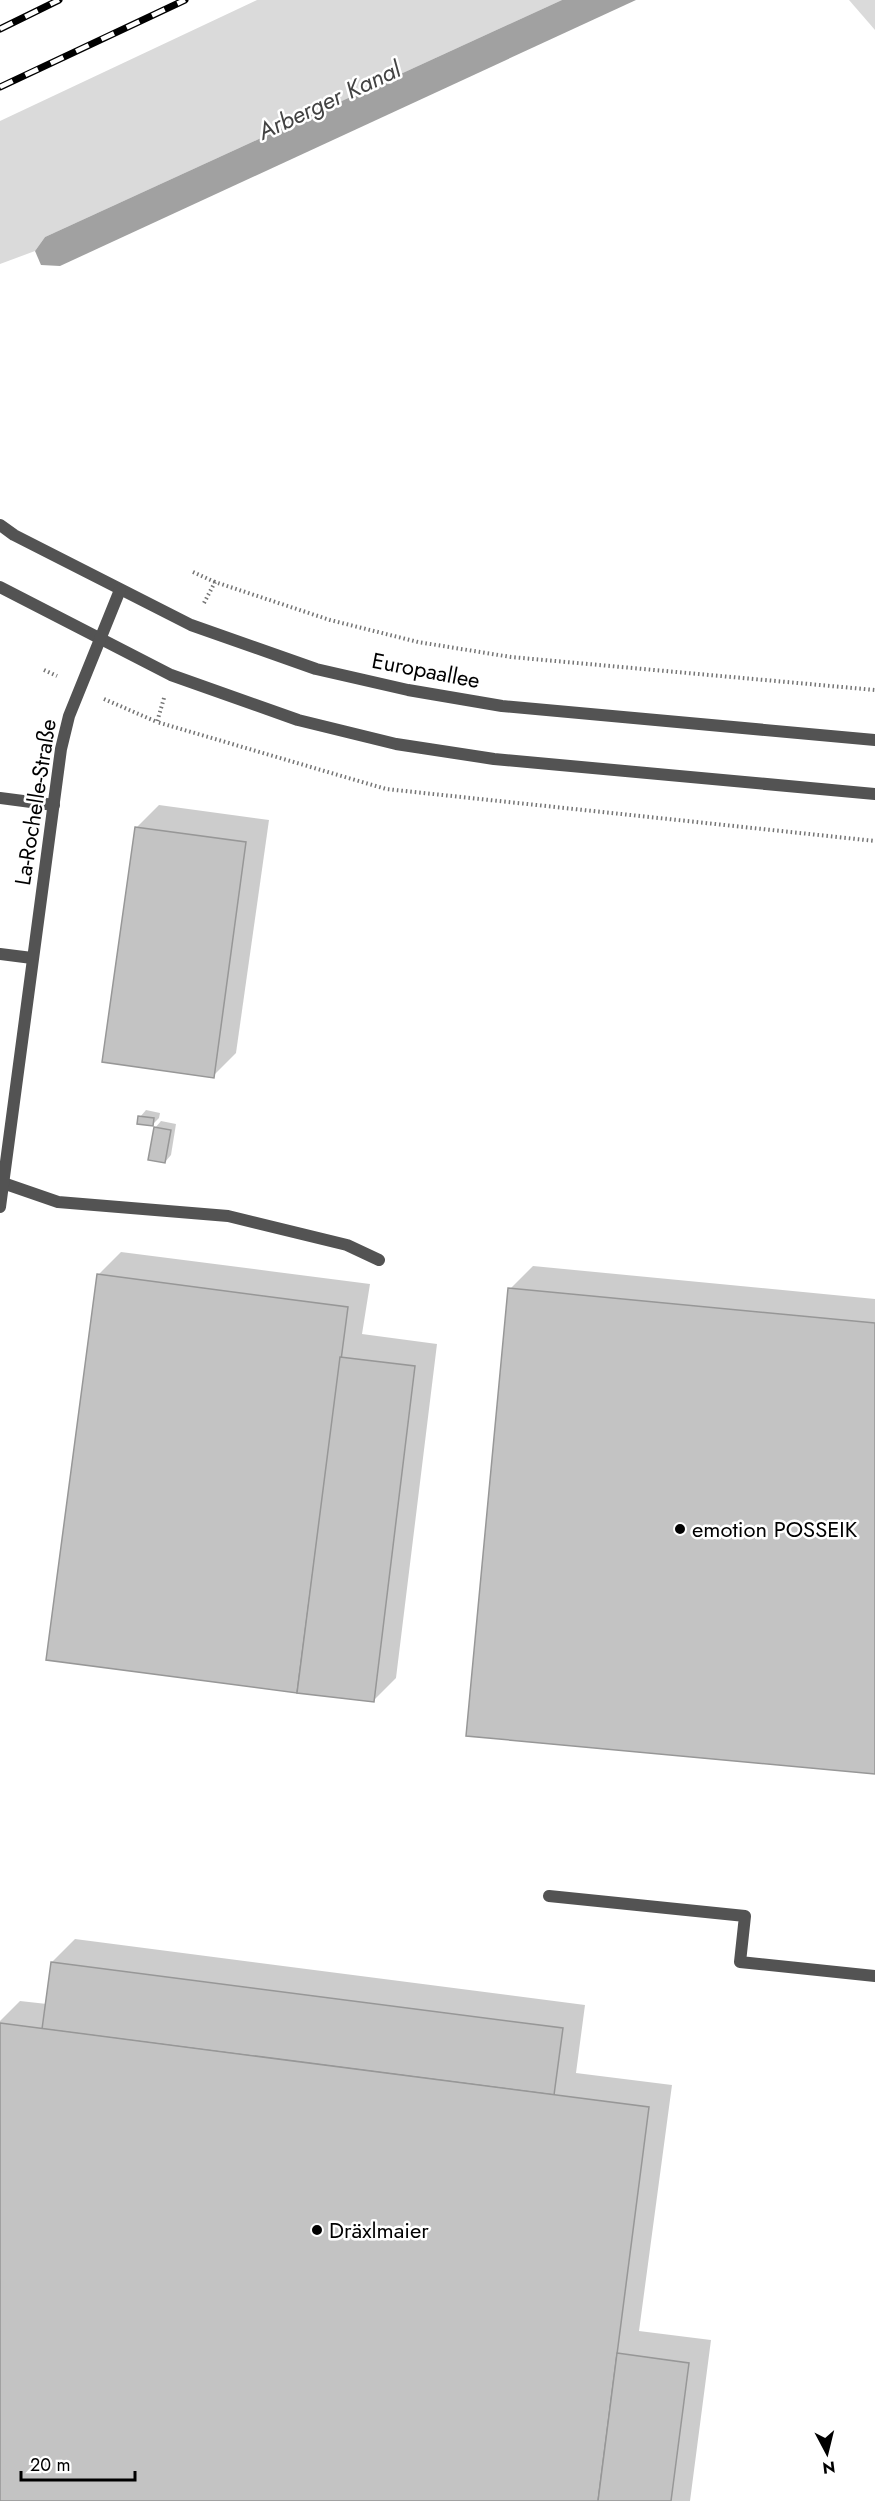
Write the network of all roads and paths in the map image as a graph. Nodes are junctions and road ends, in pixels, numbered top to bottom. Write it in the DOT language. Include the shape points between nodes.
graph roads {
  1 [pos="0,525"];
  2 [pos="193,572"];
  3 [pos="215,582"];
  4 [pos="0,587"];
  5 [pos="120,590"];
  6 [pos="99,638"];
  7 [pos="875,740"];
  8 [pos="875,794"];
  9 [pos="0,798"];
  10 [pos="54,805"];
  11 [pos="0,954"];
  12 [pos="32,958"];
  13 [pos="3,1183"];
  14 [pos="0,1207"];
  15 [pos="379,1260"];
  16 [pos="549,1896"];
  17 [pos="875,1976"];
  1 -- 5 [label="street, Europaallee" via="14,536"];
  2 -- 3 [label="path"];
  4 -- 6 [label="street"];
  5 -- 6 [label="street, La-Rochelle-Straße"];
  5 -- 7 [label="street, Europaallee" via="191,625 316,669 408,690 502,706"];
  6 -- 8 [label="street" via="171,675 298,720 396,744 494,759"];
  6 -- 10 [label="street, La-Rochelle-Straße" via="69,716"];
  9 -- 10 [label="street"];
  10 -- 12 [label="street, La-Rochelle-Straße"];
  11 -- 12 [label="street"];
  12 -- 13 [label="street, La-Rochelle-Straße"];
  13 -- 14 [label="street, La-Rochelle-Straße"];
  13 -- 15 [label="street" via="58,1202 228,1216 347,1245"];
  16 -- 17 [label="street" via="745,1916 740,1962"];
}
